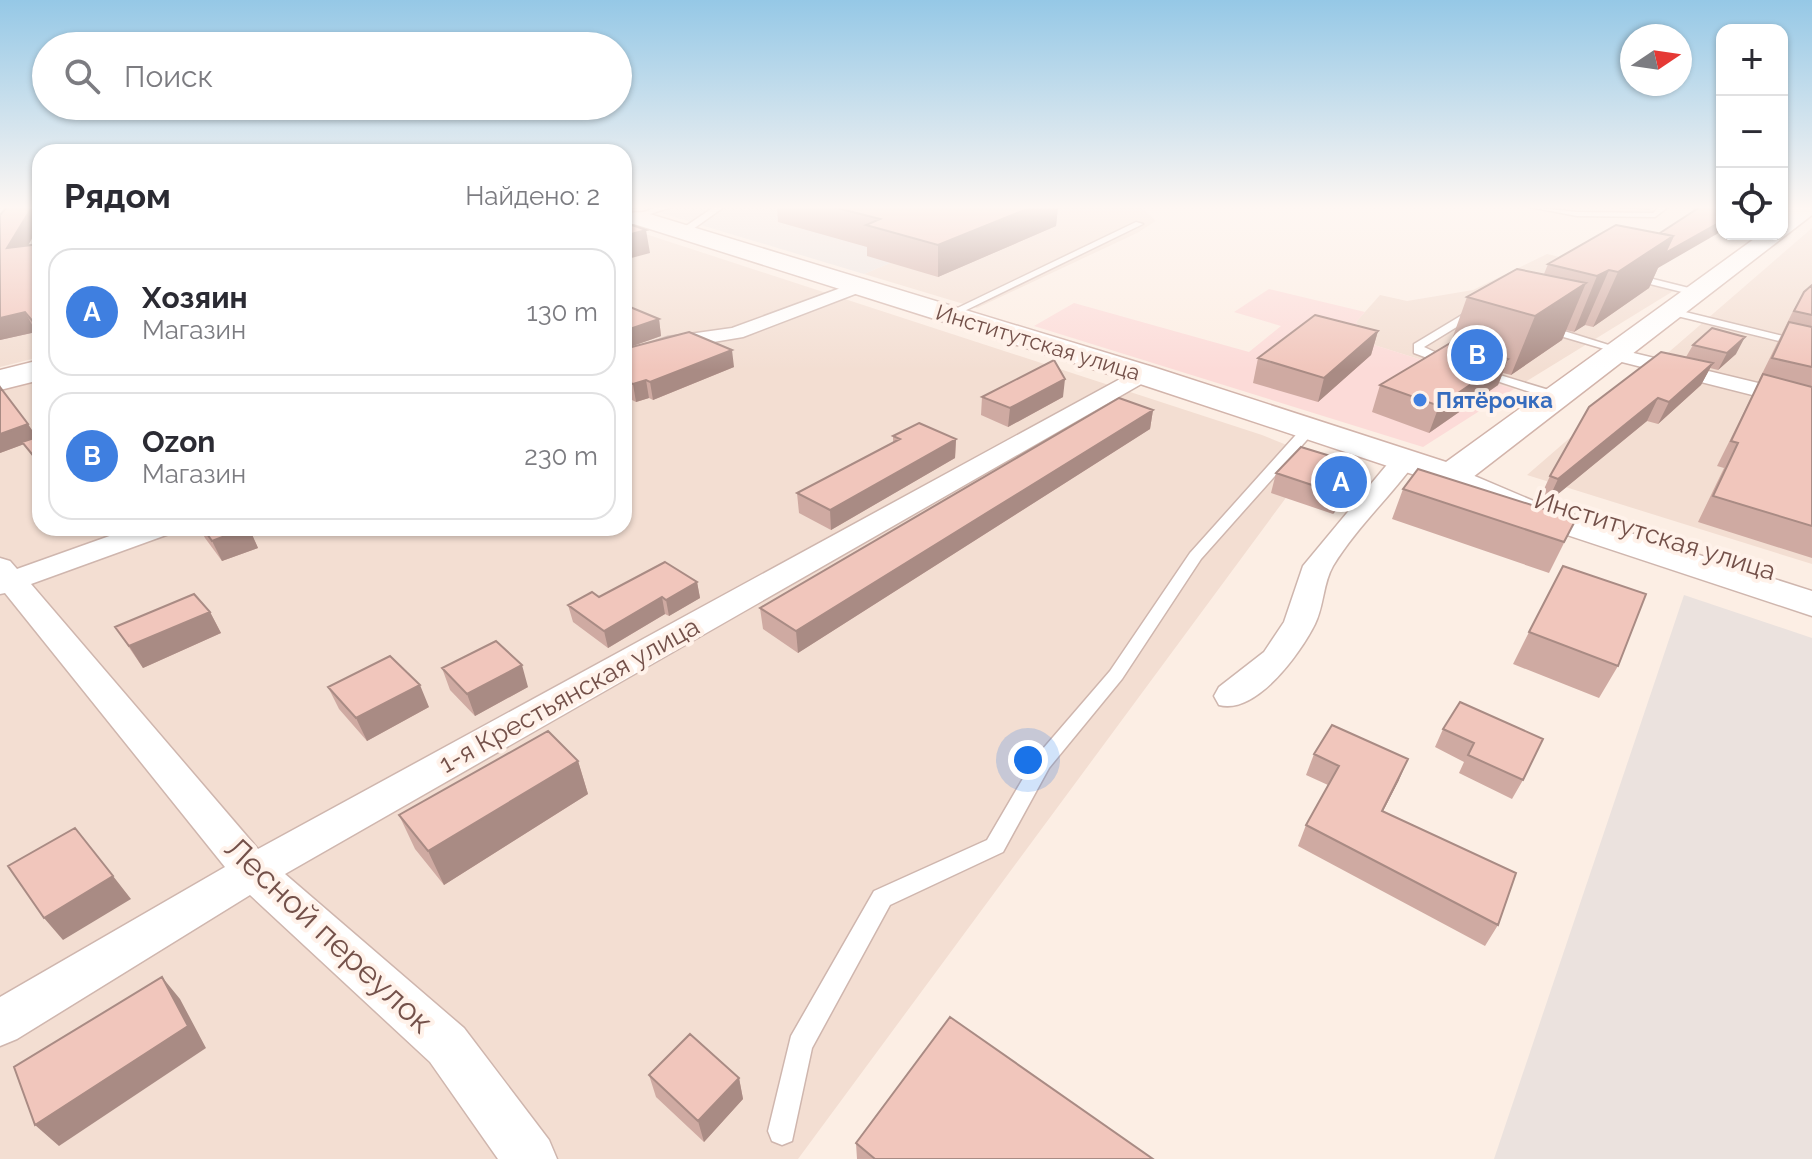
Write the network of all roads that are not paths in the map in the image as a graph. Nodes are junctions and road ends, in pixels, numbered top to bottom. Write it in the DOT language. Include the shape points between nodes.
graph roads {
  1 [pos="787,261"];
  2 [pos="1061,261"];
  3 [pos="1740,261"];
  4 [pos="1624,275"];
  5 [pos="857,287"];
  6 [pos="1686,302"];
  7 [pos="948,315"];
  8 [pos="1498,315"];
  9 [pos="1525,323"];
  10 [pos="1812,346"];
  11 [pos="1619,353"];
  12 [pos="632,356"];
  13 [pos="1457,365"];
  14 [pos="1472,370"];
  15 [pos="32,372"];
  16 [pos="1142,374"];
  17 [pos="0,380"];
  18 [pos="1558,397"];
  19 [pos="1812,403"];
  20 [pos="1308,430"];
  21 [pos="1404,460"];
  22 [pos="1451,476"];
  23 [pos="134,536"];
  24 [pos="4,578"];
  25 [pos="1812,585"];
  26 [pos="1812,604"];
  27 [pos="1231,696"];
  28 [pos="253,872"];
  29 [pos="0,1023"];
  30 [pos="782,1131"];
  31 [pos="530,1159"];
  1 -- 5 [label="main road, Институтская улица"];
  2 -- 7 [label="lane"];
  3 -- 6 [label="main road"];
  4 -- 6 [label="lane"];
  5 -- 7 [label="main road, Институтская улица"];
  5 -- 12 [label="street" via="736,333 668,343"];
  6 -- 10 [label="lane"];
  6 -- 11 [label="main road"];
  7 -- 16 [label="main road, Институтская улица"];
  8 -- 13 [label="lane" via="1471,314 1418,346 1418,351"];
  9 -- 11 [label="lane"];
  11 -- 18 [label="main road"];
  11 -- 19 [label="street"];
  14 -- 18 [label="lane"];
  15 -- 17 [label="main road"];
  16 -- 20 [label="main road, Институтская улица"];
  16 -- 28 [label="street, 1-я Крестьянская улица"];
  18 -- 22 [label="main road"];
  20 -- 21 [label="main road, Институтская улица"];
  20 -- 30 [label="lane" via="1195,556 1116,675 1042,763 995,846 882,898 800,1045"];
  21 -- 22 [label="main road, Институтская улица"];
  21 -- 27 [label="street" via="1318,566 1300,622 1276,660"];
  22 -- 25 [label="street, Институтская улица" via="1542,499"];
  22 -- 26 [label="street, Институтская улица" via="1531,512"];
  23 -- 24 [label="street"];
  24 -- 28 [label="street, Лесной переулок"];
  28 -- 29 [label="street, 1-я Крестьянская улица"];
  28 -- 31 [label="street, Лесной переулок" via="447,1045"];
}
